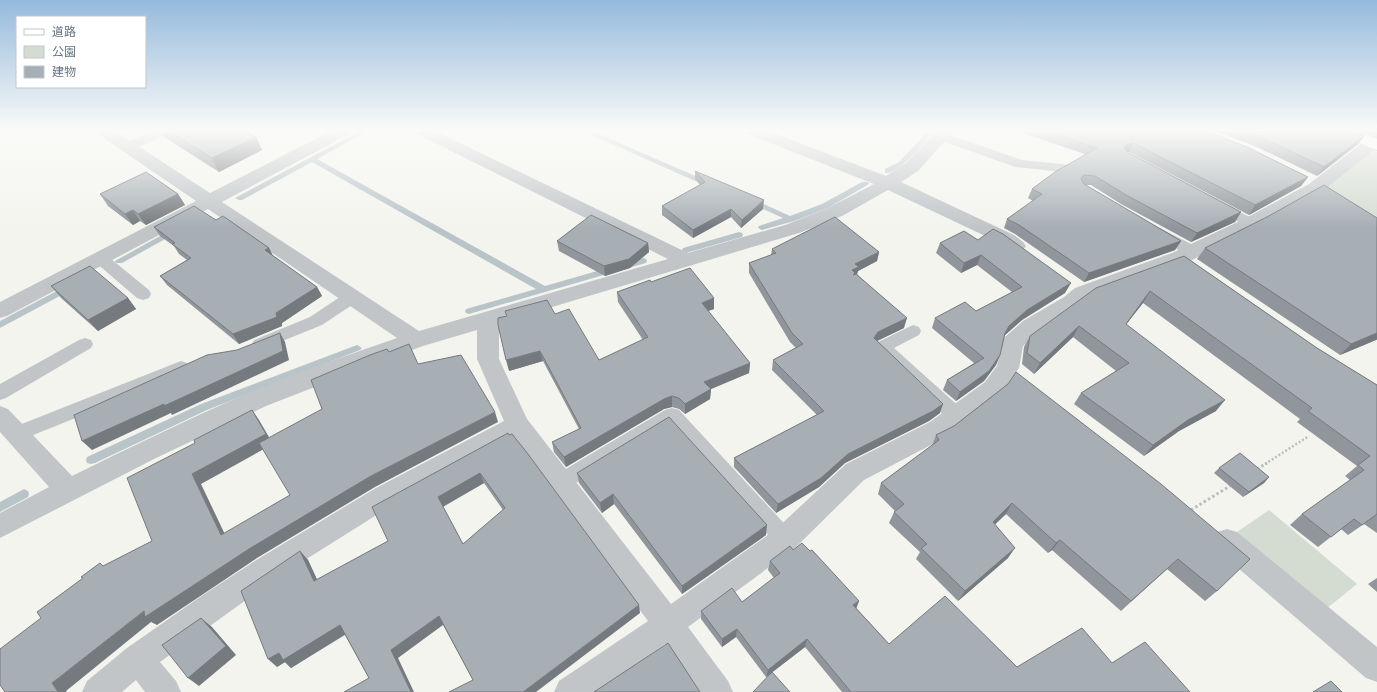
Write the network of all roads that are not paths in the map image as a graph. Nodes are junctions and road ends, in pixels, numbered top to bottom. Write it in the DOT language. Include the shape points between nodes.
graph roads {
  1 [pos="153,163"];
  2 [pos="281,163"];
  3 [pos="489,163"];
  4 [pos="837,163"];
  5 [pos="915,163"];
  6 [pos="1018,163"];
  7 [pos="1341,163"];
  8 [pos="1062,168"];
  9 [pos="1308,182"];
  10 [pos="888,183"];
  11 [pos="1203,197"];
  12 [pos="1331,198"];
  13 [pos="209,201"];
  14 [pos="1251,223"];
  15 [pos="1147,226"];
  16 [pos="1032,257"];
  17 [pos="100,258"];
  18 [pos="686,260"];
  19 [pos="1190,260"];
  20 [pos="143,294"];
  21 [pos="352,297"];
  22 [pos="0,311"];
  23 [pos="488,319"];
  24 [pos="913,331"];
  25 [pos="416,340"];
  26 [pos="85,344"];
  27 [pos="244,350"];
  28 [pos="198,361"];
  29 [pos="0,393"];
  30 [pos="0,416"];
  31 [pos="957,416"];
  32 [pos="518,425"];
  33 [pos="16,434"];
  34 [pos="561,482"];
  35 [pos="68,490"];
  36 [pos="1191,510"];
  37 [pos="0,526"];
  38 [pos="785,539"];
  39 [pos="668,624"];
  40 [pos="138,659"];
  41 [pos="1377,667"];
  42 [pos="98,692"];
  43 [pos="165,692"];
  44 [pos="570,692"];
  45 [pos="716,692"];
  1 -- 13 [label="street"];
  2 -- 13 [label="street"];
  3 -- 18 [label="street"];
  4 -- 10 [label="street"];
  5 -- 10 [label="street"];
  6 -- 8 [label="lane"];
  7 -- 9 [label="street"];
  9 -- 12 [label="street"];
  9 -- 14 [label="street"];
  10 -- 16 [label="street" via="1007,239"];
  10 -- 18 [label="street" via="835,212 792,229"];
  11 -- 14 [label="lane"];
  13 -- 17 [label="street"];
  13 -- 21 [label="street"];
  14 -- 19 [label="street"];
  15 -- 19 [label="lane"];
  17 -- 20 [label="lane"];
  17 -- 22 [label="street"];
  18 -- 23 [label="street"];
  19 -- 31 [label="street" via="1076,288 1071,302 1031,327 1014,342 1017,375 993,388"];
  21 -- 25 [label="street"];
  21 -- 27 [label="lane" via="316,321"];
  23 -- 25 [label="street"];
  23 -- 32 [label="street" via="488,359"];
  24 -- 31 [label="lane" via="882,347"];
  25 -- 35 [label="street" via="237,409"];
  26 -- 29 [label="lane"];
  28 -- 33 [label="lane"];
  30 -- 33 [label="street"];
  31 -- 38 [label="street" via="939,429 855,472"];
  32 -- 34 [label="street"];
  32 -- 40 [label="street" via="384,496 268,568"];
  33 -- 35 [label="street"];
  34 -- 38 [label="lane" via="672,415"];
  34 -- 39 [label="street"];
  35 -- 37 [label="street"];
  36 -- 41 [label="street"];
  38 -- 39 [label="street"];
  39 -- 44 [label="street"];
  39 -- 45 [label="street"];
  40 -- 42 [label="street"];
  40 -- 43 [label="street"];
}
